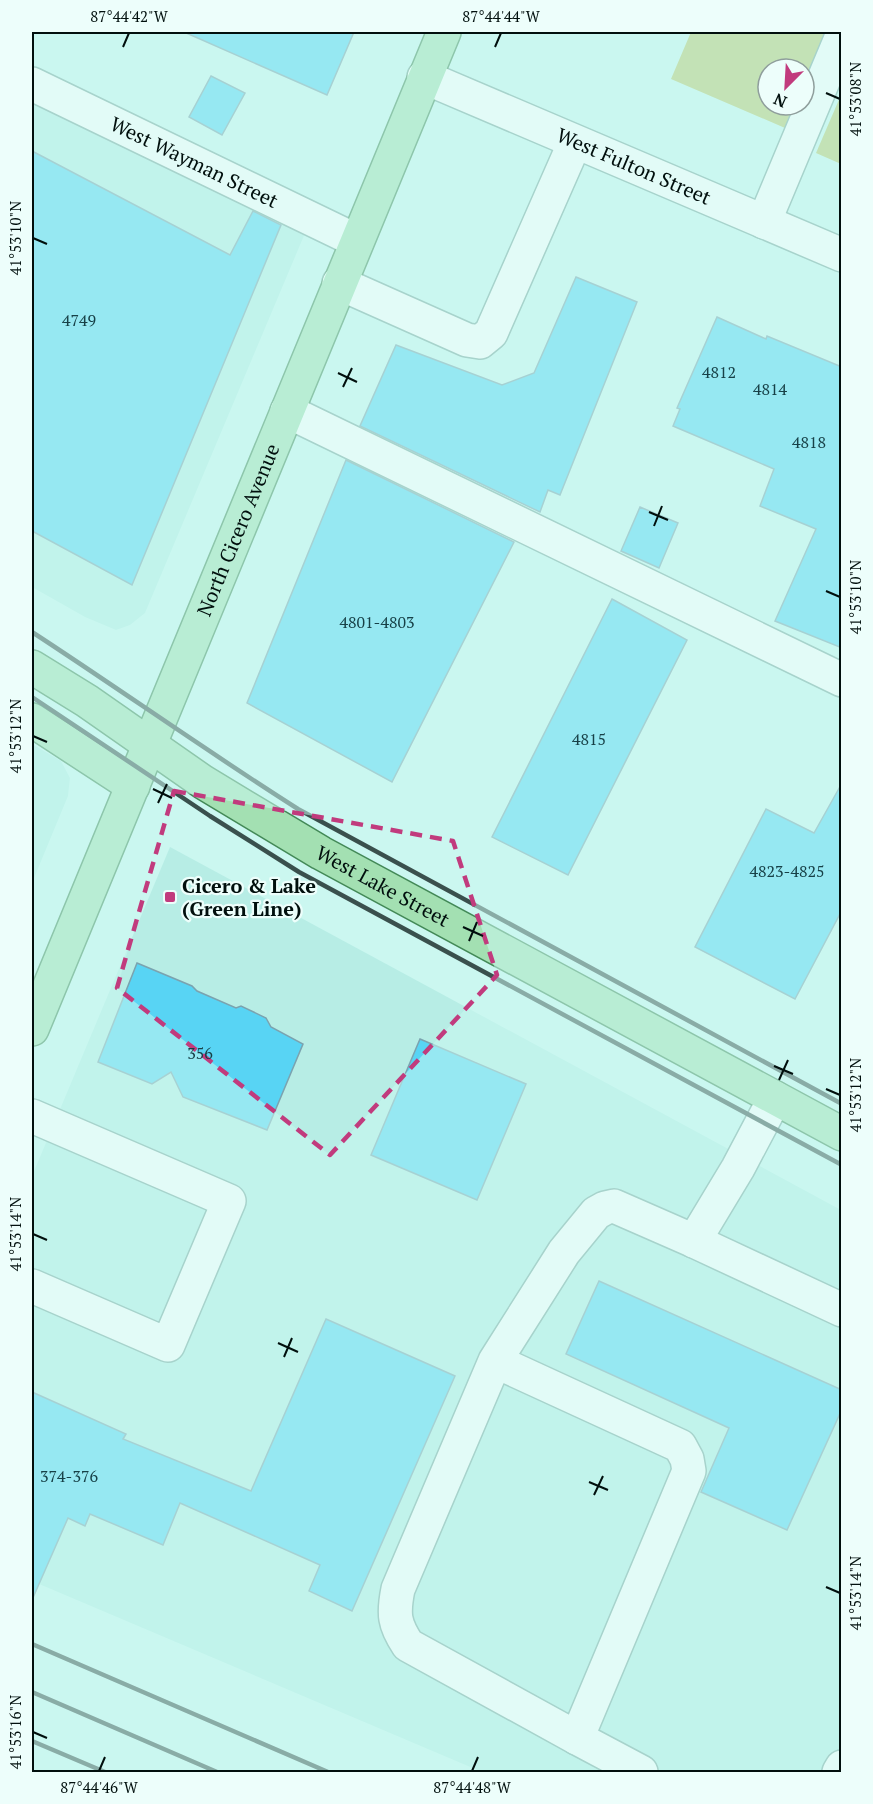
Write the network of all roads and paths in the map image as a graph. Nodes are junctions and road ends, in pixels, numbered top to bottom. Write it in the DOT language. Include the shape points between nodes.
graph roads {
  1 [pos="444,32"];
  2 [pos="842,36"];
  3 [pos="424,77"];
  4 [pos="32,84"];
  5 [pos="575,142"];
  6 [pos="764,222"];
  7 [pos="357,241"];
  8 [pos="842,255"];
  9 [pos="339,284"];
  10 [pos="287,411"];
  11 [pos="32,667"];
  12 [pos="842,680"];
  13 [pos="32,720"];
  14 [pos="150,744"];
  15 [pos="133,786"];
  16 [pos="32,1029"];
  17 [pos="775,1098"];
  18 [pos="32,1116"];
  19 [pos="842,1134"];
  20 [pos="694,1241"];
  21 [pos="32,1286"];
  22 [pos="842,1310"];
  23 [pos="495,1361"];
  24 [pos="577,1738"];
  25 [pos="842,1767"];
  26 [pos="641,1773"];
  27 [pos="839,1773"];
  1 -- 3 [label="main road, North Cicero Avenue"];
  2 -- 6 [label="street"];
  3 -- 5 [label="street, West Fulton Street"];
  3 -- 7 [label="main road, North Cicero Avenue"];
  4 -- 7 [label="street, West Wayman Street"];
  5 -- 6 [label="street, West Fulton Street"];
  5 -- 9 [label="street" via="491,333 480,342 467,340"];
  6 -- 8 [label="street, West Fulton Street"];
  7 -- 9 [label="main road, North Cicero Avenue"];
  9 -- 10 [label="main road, North Cicero Avenue"];
  10 -- 12 [label="street"];
  10 -- 14 [label="main road, North Cicero Avenue"];
  11 -- 14 [label="main road, West Lake Street"];
  13 -- 15 [label="main road"];
  14 -- 15 [label="main road, North Cicero Avenue"];
  14 -- 17 [label="main road, West Lake Street" via="203,782 321,853"];
  15 -- 16 [label="main road, North Cicero Avenue"];
  17 -- 19 [label="main road, West Lake Street"];
  17 -- 20 [label="street"];
  18 -- 21 [label="street" via="229,1201 168,1345"];
  20 -- 22 [label="street"];
  20 -- 23 [label="street" via="614,1206 596,1213 564,1252"];
  23 -- 24 [label="street" via="398,1589 395,1621 408,1646"];
  23 -- 24 [label="street" via="680,1446 687,1459 688,1471"];
  24 -- 26 [label="street"];
  25 -- 27 [label="street"];
}
